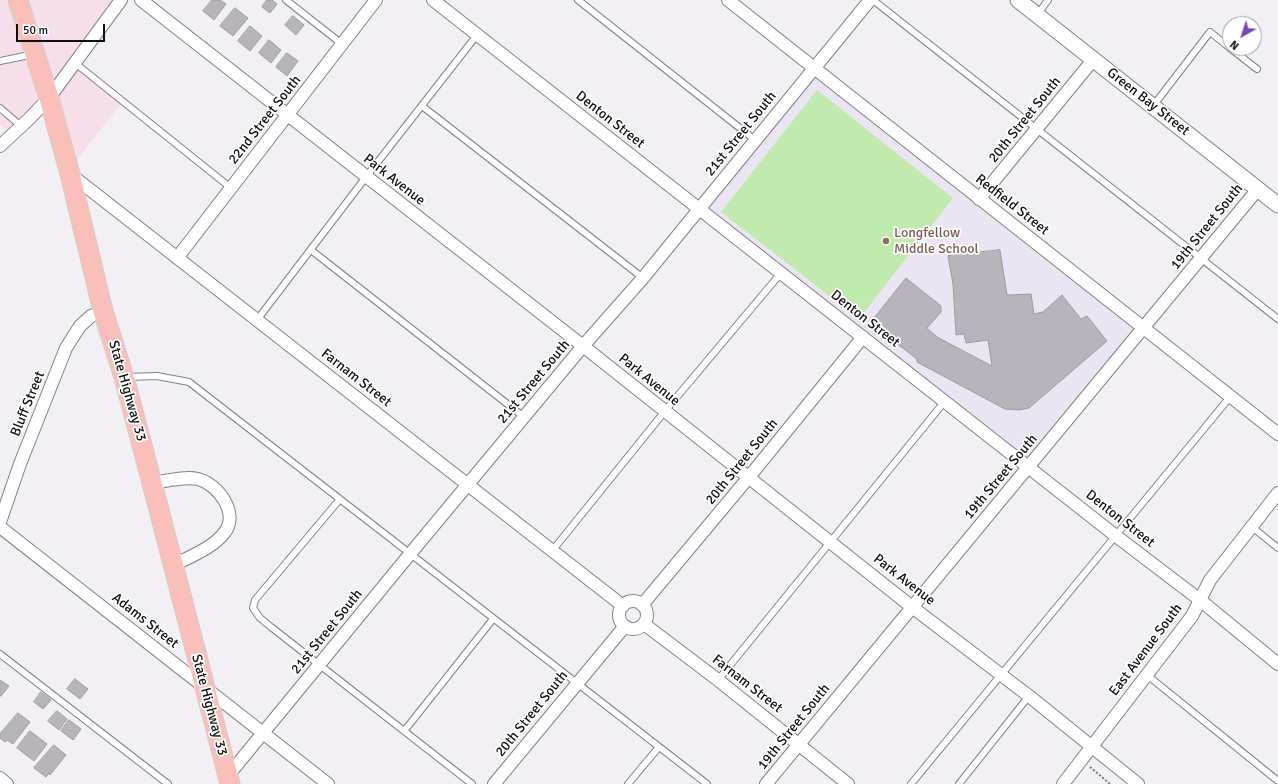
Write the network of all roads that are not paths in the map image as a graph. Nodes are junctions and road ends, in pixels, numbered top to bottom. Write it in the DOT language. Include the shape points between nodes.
graph roads {
  1 [pos="18,0"];
  2 [pos="121,0"];
  3 [pos="141,0"];
  4 [pos="286,0"];
  5 [pos="376,0"];
  6 [pos="433,0"];
  7 [pos="578,0"];
  8 [pos="728,0"];
  9 [pos="871,0"];
  10 [pos="1018,0"];
  11 [pos="1048,0"];
  12 [pos="1036,15"];
  13 [pos="477,35"];
  14 [pos="1222,42"];
  15 [pos="342,44"];
  16 [pos="35,54"];
  17 [pos="1240,56"];
  18 [pos="1093,60"];
  19 [pos="0,61"];
  20 [pos="75,63"];
  21 [pos="814,68"];
  22 [pos="1257,70"];
  23 [pos="48,98"];
  24 [pos="422,106"];
  25 [pos="1153,106"];
  26 [pos="0,108"];
  27 [pos="288,116"];
  28 [pos="22,126"];
  29 [pos="1037,128"];
  30 [pos="755,140"];
  31 [pos="0,146"];
  32 [pos="70,174"];
  33 [pos="366,177"];
  34 [pos="231,188"];
  35 [pos="1258,189"];
  36 [pos="979,199"];
  37 [pos="1278,205"];
  38 [pos="699,209"];
  39 [pos="311,250"];
  40 [pos="177,258"];
  41 [pos="1201,259"];
  42 [pos="781,273"];
  43 [pos="643,278"];
  44 [pos="103,310"];
  45 [pos="1278,319"];
  46 [pos="257,320"];
  47 [pos="1144,328"];
  48 [pos="863,337"];
  49 [pos="583,346"];
  50 [pos="124,377"];
  51 [pos="1230,397"];
  52 [pos="945,401"];
  53 [pos="665,411"];
  54 [pos="524,417"];
  55 [pos="1278,434"];
  56 [pos="1029,467"];
  57 [pos="749,477"];
  58 [pos="152,483"];
  59 [pos="468,485"];
  60 [pos="1278,493"];
  61 [pos="340,499"];
  62 [pos="0,522"];
  63 [pos="0,527"];
  64 [pos="1252,527"];
  65 [pos="1116,536"];
  66 [pos="831,541"];
  67 [pos="1278,548"];
  68 [pos="552,551"];
  69 [pos="410,554"];
  70 [pos="174,564"];
  71 [pos="1200,600"];
  72 [pos="642,605"];
  73 [pos="623,606"];
  74 [pos="912,606"];
  75 [pos="493,619"];
  76 [pos="644,624"];
  77 [pos="625,626"];
  78 [pos="0,654"];
  79 [pos="320,664"];
  80 [pos="1278,664"];
  81 [pos="1000,674"];
  82 [pos="1146,675"];
  83 [pos="718,680"];
  84 [pos="577,683"];
  85 [pos="204,685"];
  86 [pos="1029,696"];
  87 [pos="404,730"];
  88 [pos="263,733"];
  89 [pos="799,744"];
  90 [pos="1092,746"];
  91 [pos="659,747"];
  92 [pos="0,778"];
  93 [pos="226,781"];
  94 [pos="1278,781"];
  95 [pos="324,783"];
  96 [pos="7,784"];
  97 [pos="168,784"];
  98 [pos="472,784"];
  99 [pos="494,784"];
  100 [pos="628,784"];
  101 [pos="707,784"];
  102 [pos="766,784"];
  103 [pos="848,784"];
  104 [pos="911,784"];
  105 [pos="959,784"];
  106 [pos="1063,784"];
  107 [pos="1138,784"];
  1 -- 16 [label="main road, State Highway 33"];
  2 -- 20 [label="street"];
  3 -- 27 [label="street, Park Avenue"];
  4 -- 15 [label="lane"];
  5 -- 15 [label="street, 22nd Street South"];
  6 -- 13 [label="street, Denton Street"];
  7 -- 30 [label="lane"];
  8 -- 21 [label="street, Redfield Street"];
  9 -- 21 [label="street, 21st Street South"];
  9 -- 29 [label="lane"];
  10 -- 12 [label="street, Green Bay Street"];
  11 -- 12 [label="lane"];
  12 -- 18 [label="street, Green Bay Street"];
  13 -- 24 [label="lane"];
  13 -- 38 [label="street, Denton Street"];
  14 -- 25 [label="lane" via="1210,32"];
  15 -- 27 [label="street, 22nd Street South"];
  16 -- 19 [label="lane"];
  16 -- 23 [label="main road, State Highway 33"];
  17 -- 22 [label="lane"];
  18 -- 25 [label="street, Green Bay Street"];
  18 -- 29 [label="street, 20th Street South"];
  20 -- 23 [label="street"];
  20 -- 34 [label="lane"];
  21 -- 30 [label="street, 21st Street South"];
  21 -- 36 [label="street, Redfield Street"];
  23 -- 28 [label="street"];
  23 -- 32 [label="main road, State Highway 33"];
  24 -- 33 [label="lane"];
  24 -- 43 [label="lane"];
  25 -- 35 [label="street, Green Bay Street"];
  26 -- 28 [label="lane"];
  27 -- 33 [label="street, Park Avenue"];
  27 -- 34 [label="street, 22nd Street South"];
  28 -- 31 [label="street"];
  29 -- 36 [label="street, 20th Street South"];
  29 -- 41 [label="lane"];
  30 -- 38 [label="street, 21st Street South"];
  32 -- 40 [label="street, Farnam Street"];
  32 -- 44 [label="main road, State Highway 33"];
  33 -- 39 [label="lane"];
  33 -- 49 [label="street, Park Avenue"];
  34 -- 40 [label="street, 22nd Street South"];
  35 -- 37 [label="street, Green Bay Street"];
  35 -- 41 [label="street, 19th Street South"];
  36 -- 47 [label="street, Redfield Street"];
  38 -- 42 [label="street, Denton Street"];
  38 -- 43 [label="street, 21st Street South"];
  39 -- 46 [label="lane"];
  39 -- 54 [label="lane"];
  40 -- 46 [label="street, Farnam Street"];
  41 -- 45 [label="lane"];
  41 -- 47 [label="street, 19th Street South"];
  42 -- 48 [label="street, Denton Street"];
  42 -- 53 [label="lane"];
  43 -- 49 [label="street, 21st Street South"];
  44 -- 50 [label="main road, State Highway 33"];
  44 -- 62 [label="street, Bluff Street" via="80,326 66,348"];
  46 -- 59 [label="street, Farnam Street"];
  47 -- 51 [label="street, Redfield Street"];
  47 -- 56 [label="street, 19th Street South"];
  48 -- 52 [label="street, Denton Street"];
  48 -- 57 [label="street, 20th Street South"];
  49 -- 53 [label="street, Park Avenue"];
  49 -- 54 [label="street, 21st Street South"];
  50 -- 58 [label="main road, State Highway 33"];
  50 -- 61 [label="lane" via="157,376 189,382"];
  51 -- 55 [label="street, Redfield Street"];
  51 -- 65 [label="lane"];
  52 -- 56 [label="street, Denton Street"];
  52 -- 66 [label="lane"];
  53 -- 57 [label="street, Park Avenue"];
  53 -- 68 [label="lane"];
  54 -- 59 [label="street, 21st Street South"];
  56 -- 65 [label="street, Denton Street"];
  56 -- 74 [label="street, 19th Street South"];
  57 -- 66 [label="street, Park Avenue"];
  57 -- 72 [label="street, 20th Street South"];
  58 -- 70 [label="main road, State Highway 33"];
  58 -- 70 [label="street" via="198,479 218,492 230,515 226,530 217,540"];
  59 -- 68 [label="street, Farnam Street"];
  59 -- 69 [label="street, 21st Street South"];
  60 -- 64 [label="street, East Avenue South"];
  61 -- 69 [label="lane"];
  61 -- 79 [label="lane" via="255,600 253,608 266,622"];
  63 -- 85 [label="street, Adams Street"];
  64 -- 67 [label="lane"];
  64 -- 71 [label="street, East Avenue South" via="1210,580"];
  65 -- 71 [label="street, Denton Street"];
  65 -- 81 [label="lane"];
  66 -- 74 [label="street, Park Avenue"];
  66 -- 83 [label="lane"];
  68 -- 73 [label="street, Farnam Street"];
  69 -- 75 [label="lane"];
  69 -- 79 [label="street, 21st Street South"];
  70 -- 85 [label="main road, State Highway 33"];
  71 -- 80 [label="street, Denton Street"];
  71 -- 82 [label="street, East Avenue South" via="1192,616"];
  72 -- 73 [label="street" via="639,602 630,602"];
  72 -- 76 [label="street" via="647,612"];
  73 -- 77 [label="street" via="620,618"];
  74 -- 81 [label="street, Park Avenue"];
  74 -- 89 [label="street, 19th Street South"];
  75 -- 84 [label="lane"];
  75 -- 87 [label="lane"];
  76 -- 77 [label="street" via="633,629"];
  76 -- 83 [label="street, Farnam Street"];
  77 -- 84 [label="street, 20th Street South"];
  78 -- 97 [label="lane"];
  79 -- 87 [label="lane"];
  79 -- 88 [label="street, 21st Street South"];
  81 -- 86 [label="street, Park Avenue"];
  81 -- 104 [label="lane"];
  82 -- 90 [label="street, East Avenue South"];
  82 -- 94 [label="lane"];
  83 -- 89 [label="street, Farnam Street"];
  84 -- 91 [label="lane"];
  84 -- 99 [label="street, 20th Street South"];
  85 -- 88 [label="street, Adams Street"];
  85 -- 93 [label="main road, State Highway 33"];
  86 -- 90 [label="street, Park Avenue"];
  86 -- 105 [label="lane"];
  87 -- 98 [label="lane"];
  88 -- 93 [label="street, 21st Street South"];
  88 -- 95 [label="street, Adams Street"];
  89 -- 102 [label="street, 19th Street South"];
  89 -- 103 [label="street, Farnam Street"];
  90 -- 106 [label="street, East Avenue South"];
  90 -- 107 [label="street, Park Avenue"];
  91 -- 100 [label="lane"];
  91 -- 101 [label="lane"];
  92 -- 96 [label="street"];
}
